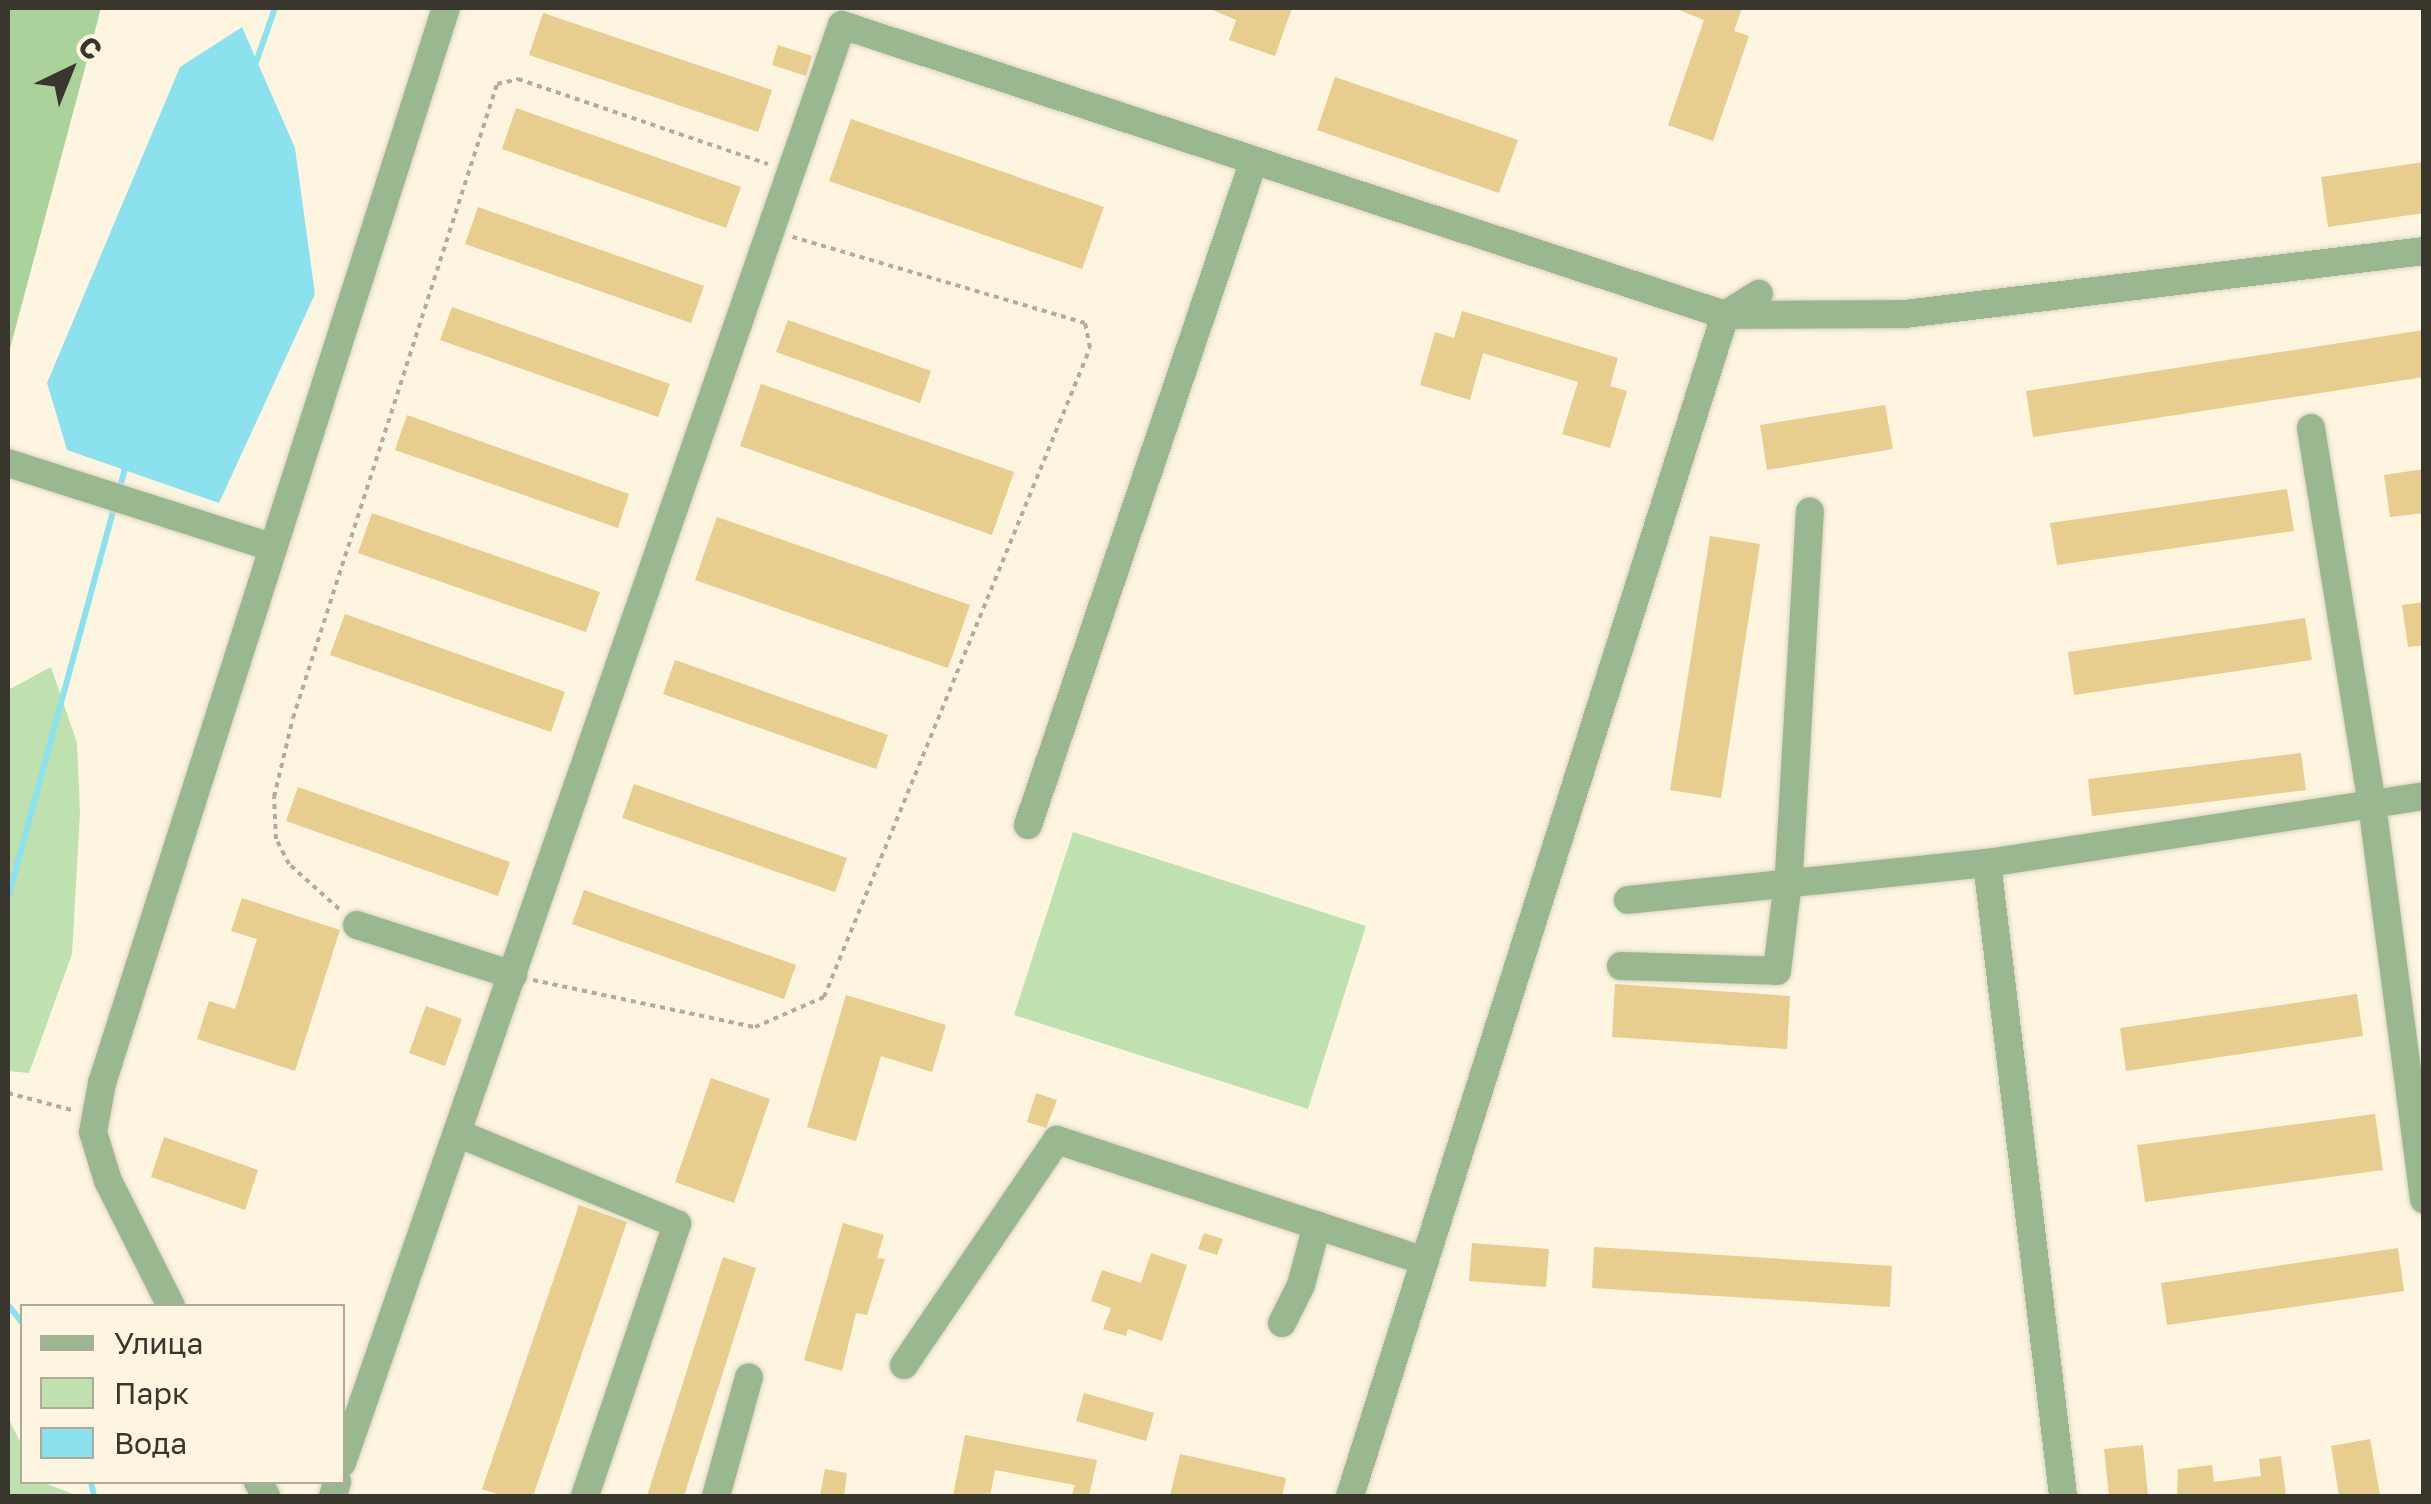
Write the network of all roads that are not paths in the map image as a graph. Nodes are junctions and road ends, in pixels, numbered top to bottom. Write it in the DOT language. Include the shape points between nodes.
graph roads {
  1 [pos="446,8"];
  2 [pos="1254,160"];
  3 [pos="2424,251"];
  4 [pos="1759,294"];
  5 [pos="1725,315"];
  6 [pos="2312,428"];
  7 [pos="8,463"];
  8 [pos="1810,512"];
  9 [pos="272,547"];
  10 [pos="2424,796"];
  11 [pos="2372,804"];
  12 [pos="1028,825"];
  13 [pos="1987,863"];
  14 [pos="1788,883"];
  15 [pos="1628,900"];
  16 [pos="358,925"];
  17 [pos="1621,966"];
  18 [pos="513,976"];
  19 [pos="457,1134"];
  20 [pos="2424,1200"];
  21 [pos="1316,1225"];
  22 [pos="1425,1261"];
  23 [pos="170,1304"];
  24 [pos="1282,1323"];
  25 [pos="904,1365"];
  26 [pos="749,1376"];
  27 [pos="345,1454"];
  28 [pos="585,1496"];
  29 [pos="716,1496"];
  30 [pos="1350,1496"];
  31 [pos="2063,1496"];
  1 -- 9 [label="street"];
  2 -- 5 [label="street"];
  2 -- 12 [label="street"];
  2 -- 18 [label="street" via="842,24"];
  3 -- 5 [label="street" via="1905,314"];
  4 -- 5 [label="street"];
  5 -- 22 [label="street"];
  6 -- 11 [label="street"];
  7 -- 9 [label="street"];
  8 -- 14 [label="street"];
  9 -- 23 [label="street" via="107,1065 93,1132 108,1181"];
  10 -- 11 [label="street"];
  11 -- 13 [label="street"];
  11 -- 20 [label="street"];
  13 -- 14 [label="street"];
  13 -- 31 [label="street"];
  14 -- 15 [label="street"];
  14 -- 17 [label="street" via="1777,972"];
  16 -- 18 [label="street"];
  18 -- 19 [label="street"];
  19 -- 27 [label="street"];
  19 -- 28 [label="street" via="677,1224"];
  21 -- 22 [label="street"];
  21 -- 24 [label="street" via="1301,1285"];
  21 -- 25 [label="street" via="1057,1140"];
  22 -- 30 [label="street"];
  26 -- 29 [label="street"];
}
